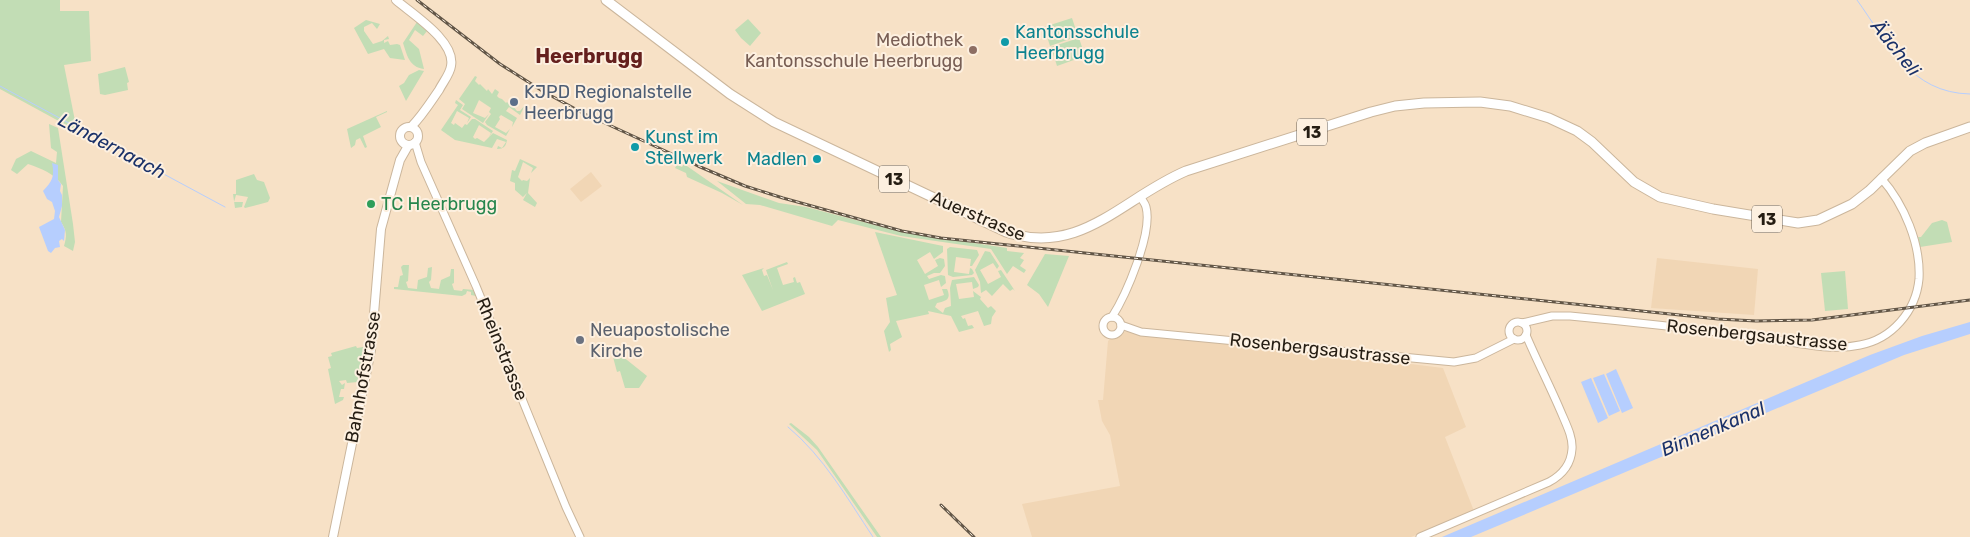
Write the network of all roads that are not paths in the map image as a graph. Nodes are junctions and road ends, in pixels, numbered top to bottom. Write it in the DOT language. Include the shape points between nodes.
graph roads {
  1 [pos="396,0"];
  2 [pos="606,0"];
  3 [pos="1970,128"];
  4 [pos="413,129"];
  5 [pos="409,144"];
  6 [pos="1881,178"];
  7 [pos="1140,196"];
  8 [pos="1540,319"];
  9 [pos="1117,321"];
  10 [pos="1522,323"];
  11 [pos="1135,331"];
  12 [pos="1118,332"];
  13 [pos="1527,333"];
  14 [pos="1514,337"];
  15 [pos="1534,352"];
  16 [pos="333,537"];
  17 [pos="580,537"];
  18 [pos="1420,537"];
  1 -- 4 [label="main road" via="442,39 452,58 450,71"];
  2 -- 7 [label="main road, Auerstrasse / 13" via="730,94 774,122 1006,232 1038,239 1062,237 1100,221"];
  3 -- 6 [label="main road, 13" via="1918,146"];
  4 -- 5 [label="main road"];
  4 -- 5 [label="main road" via="405,127 402,131"];
  5 -- 16 [label="main road, Bahnhofstrasse" via="403,152 381,229 371,350"];
  5 -- 17 [label="street, Rheinstrasse" via="421,162 479,292"];
  6 -- 7 [label="main road, Auerstrasse / 13" via="1852,204 1813,222 1792,223 1713,210 1667,200 1652,193 1634,182 1585,136 1549,118 1491,103 1439,103 1383,109 1214,161 1174,176"];
  6 -- 8 [label="street, Rosenbergsaustrasse" via="1910,226 1919,280 1914,300 1902,320 1891,331 1869,342 1831,346 1570,316"];
  7 -- 9 [label="street" via="1146,208 1144,236"];
  8 -- 10 [label="street, Rosenbergsaustrasse"];
  8 -- 13 [label="street"];
  9 -- 11 [label="street, Rosenbergsaustrasse"];
  9 -- 12 [label="street"];
  9 -- 12 [label="street" via="1106,319 1104,328 1110,334"];
  10 -- 13 [label="street"];
  10 -- 14 [label="street" via="1512,324"];
  11 -- 12 [label="street, Rosenbergsaustrasse"];
  11 -- 14 [label="street, Rosenbergsaustrasse" via="1454,362 1476,358"];
  13 -- 14 [label="street"];
  13 -- 15 [label="street"];
  14 -- 15 [label="street"];
  15 -- 18 [label="street" via="1570,434 1572,448 1568,466 1549,482"];
}
